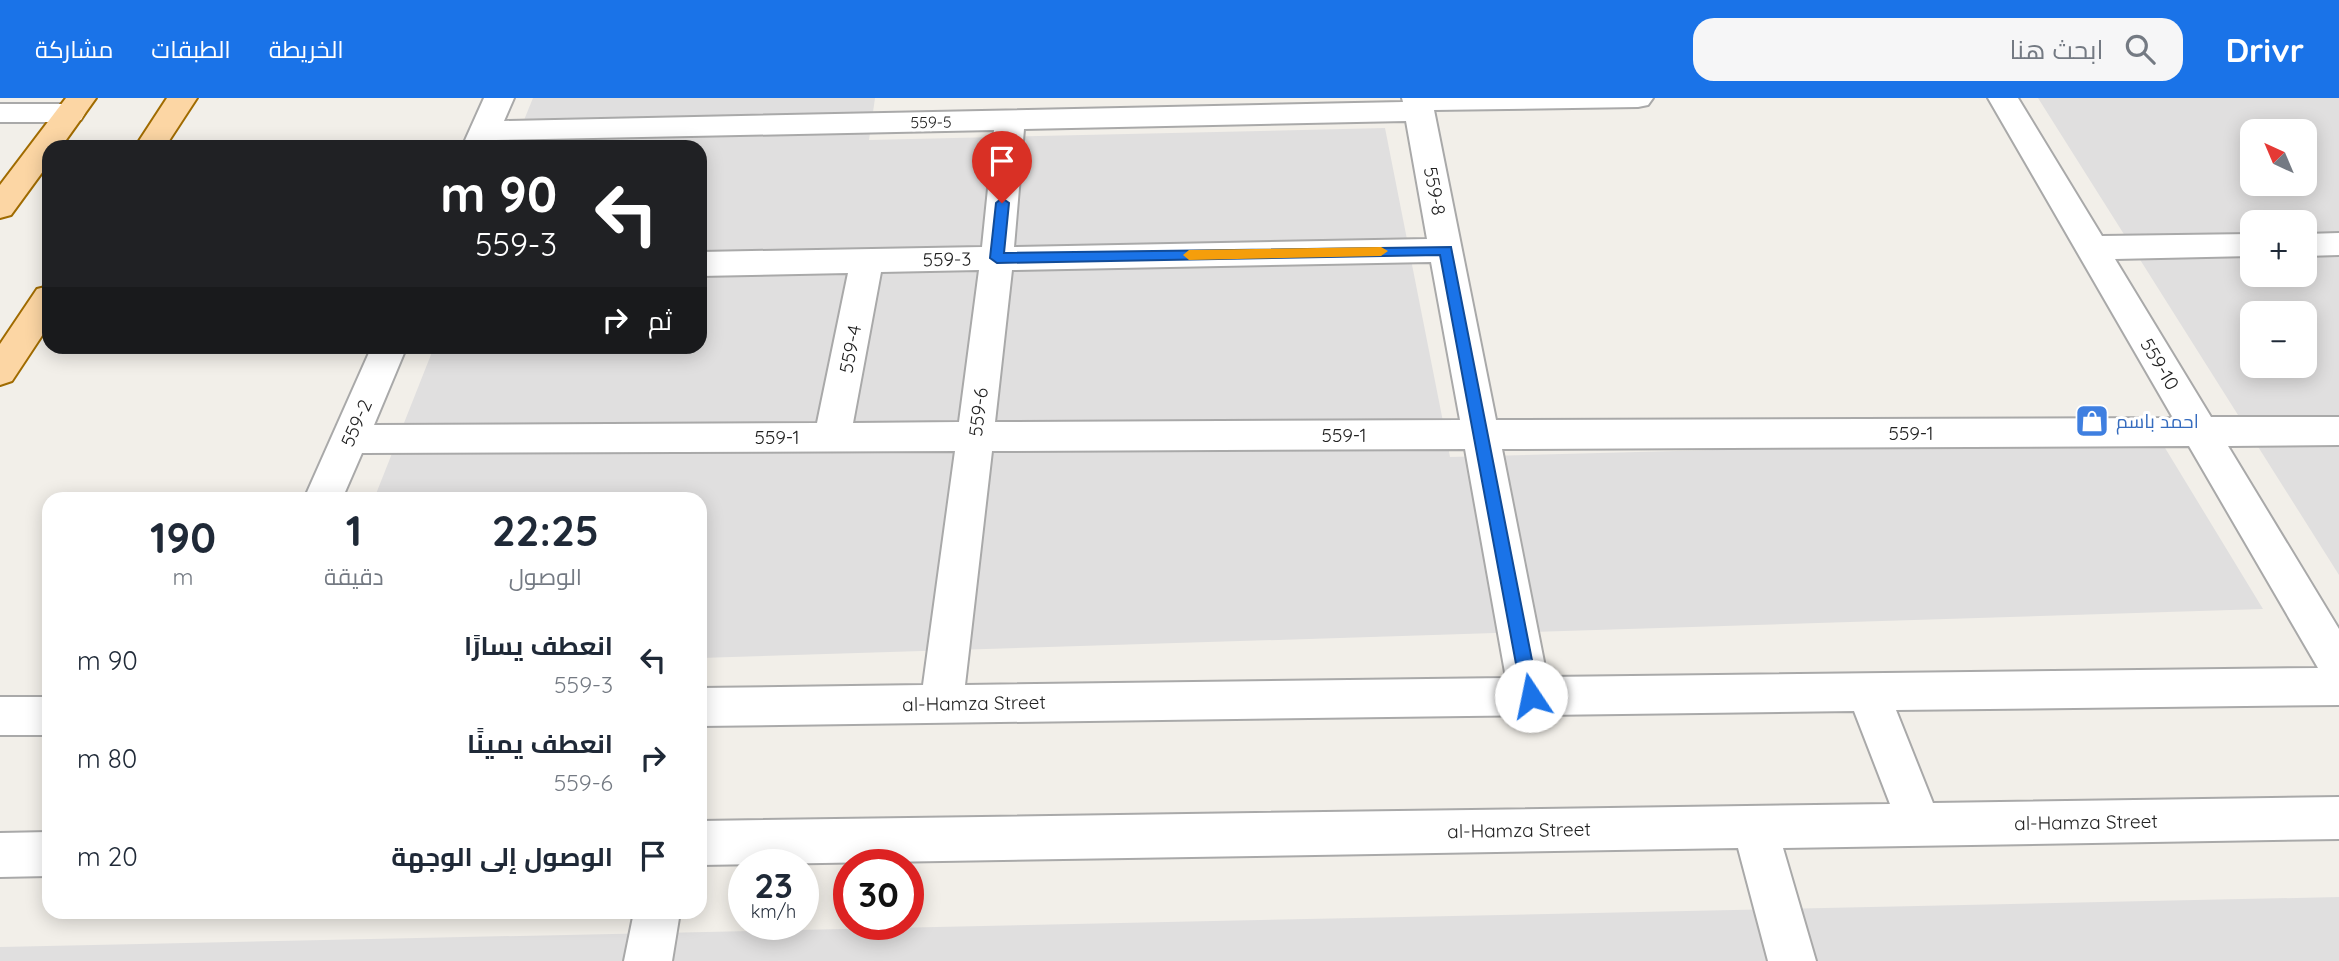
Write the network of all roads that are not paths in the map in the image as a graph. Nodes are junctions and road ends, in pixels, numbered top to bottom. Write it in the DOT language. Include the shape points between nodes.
graph roads {
  1 [pos="183,98"];
  2 [pos="499,98"];
  3 [pos="1638,98"];
  4 [pos="2003,98"];
  5 [pos="1418,103"];
  6 [pos="75,105"];
  7 [pos="896,110"];
  8 [pos="0,113"];
  9 [pos="1010,120"];
  10 [pos="481,139"];
  11 [pos="49,140"];
  12 [pos="155,140"];
  13 [pos="42,150"];
  14 [pos="0,207"];
  15 [pos="2339,244"];
  16 [pos="2317,245"];
  17 [pos="2240,246"];
  18 [pos="2092,248"];
  19 [pos="1446,250"];
  20 [pos="997,258"];
  21 [pos="867,261"];
  22 [pos="707,264"];
  23 [pos="42,309"];
  24 [pos="386,354"];
  25 [pos="0,372"];
  26 [pos="2339,431"];
  27 [pos="2200,432"];
  28 [pos="1481,435"];
  29 [pos="975,436"];
  30 [pos="832,437"];
  31 [pos="349,439"];
  32 [pos="326,492"];
  33 [pos="2339,666"];
  34 [pos="2339,686"];
  35 [pos="1868,692"];
  36 [pos="1531,696"];
  37 [pos="942,704"];
  38 [pos="707,707"];
  39 [pos="0,716"];
  40 [pos="42,716"];
  41 [pos="2339,818"];
  42 [pos="1920,825"];
  43 [pos="1755,827"];
  44 [pos="707,843"];
  45 [pos="42,854"];
  46 [pos="0,855"];
  47 [pos="656,919"];
  48 [pos="648,961"];
  49 [pos="1792,961"];
  1 -- 12 [label="main road"];
  2 -- 10 [label="street"];
  3 -- 5 [label="street, 559-5"];
  4 -- 18 [label="street, 559-10"];
  5 -- 9 [label="street, 559-5"];
  5 -- 19 [label="street, 559-8"];
  6 -- 8 [label="street"];
  6 -- 11 [label="main road"];
  7 -- 9 [label="street, 559-5"];
  7 -- 10 [label="street, 559-5"];
  9 -- 20 [label="street, 559-6"];
  13 -- 14 [label="main road"];
  15 -- 16 [label="street"];
  17 -- 18 [label="street"];
  18 -- 27 [label="street, 559-10"];
  19 -- 20 [label="street, 559-3"];
  19 -- 28 [label="street, 559-8"];
  20 -- 21 [label="street, 559-3"];
  20 -- 29 [label="street, 559-6"];
  21 -- 22 [label="street, 559-3"];
  21 -- 30 [label="street, 559-4"];
  23 -- 25 [label="main road"];
  24 -- 31 [label="street, 559-2"];
  26 -- 27 [label="street, 559-1"];
  27 -- 28 [label="street, 559-1"];
  27 -- 33 [label="street, 559-10"];
  28 -- 29 [label="street, 559-1"];
  28 -- 36 [label="street, 559-8"];
  29 -- 30 [label="street, 559-1"];
  29 -- 37 [label="street, 559-6"];
  30 -- 31 [label="street, 559-1"];
  31 -- 32 [label="street, 559-2"];
  34 -- 35 [label="street, al-Hamza Street"];
  35 -- 36 [label="street, al-Hamza Street"];
  35 -- 42 [label="street"];
  36 -- 37 [label="street, al-Hamza Street"];
  37 -- 38 [label="street, al-Hamza Street"];
  39 -- 40 [label="street"];
  41 -- 42 [label="street, al-Hamza Street"];
  42 -- 43 [label="street, al-Hamza Street"];
  43 -- 44 [label="street, al-Hamza Street"];
  43 -- 49 [label="street"];
  45 -- 46 [label="street"];
  47 -- 48 [label="street"];
}
